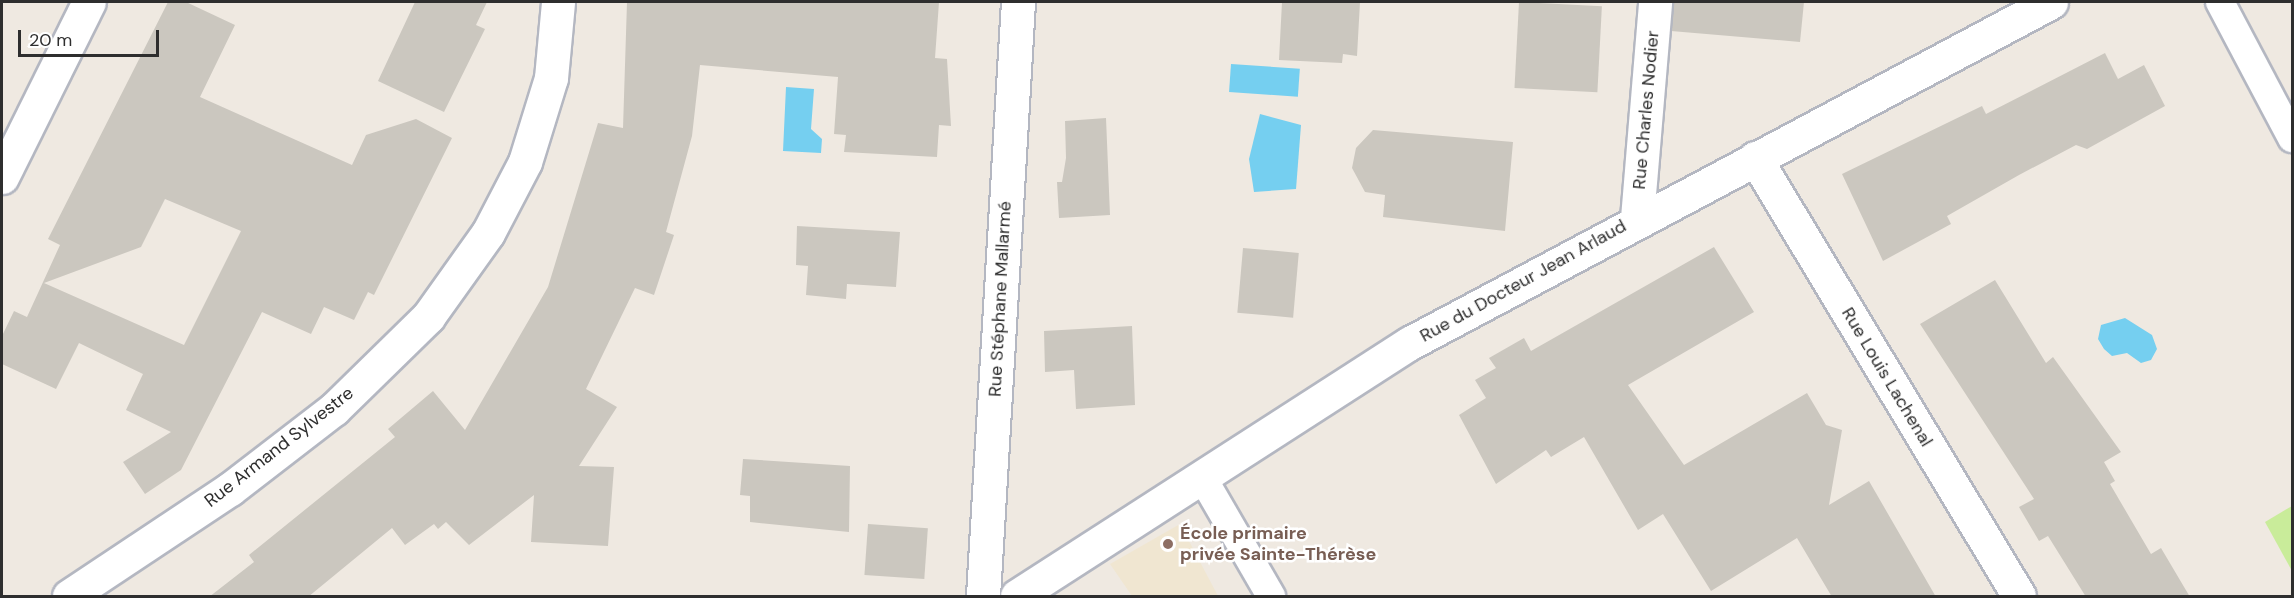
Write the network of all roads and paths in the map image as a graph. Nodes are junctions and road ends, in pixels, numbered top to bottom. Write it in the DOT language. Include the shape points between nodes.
graph roads {
  1 [pos="89,2"];
  2 [pos="558,2"];
  3 [pos="1018,2"];
  4 [pos="1654,2"];
  5 [pos="2051,2"];
  6 [pos="2220,2"];
  7 [pos="2292,138"];
  8 [pos="1755,158"];
  9 [pos="2,177"];
  10 [pos="1637,218"];
  11 [pos="1202,477"];
  12 [pos="69,597"];
  13 [pos="983,597"];
  14 [pos="1017,597"];
  15 [pos="1271,597"];
  16 [pos="2019,597"];
  1 -- 9 [label="street"];
  2 -- 12 [label="street, Rue Armand Sylvestre" via="551,78 525,162 488,233 428,317 334,409 230,489"];
  3 -- 13 [label="street, Rue Stéphane Mallarmé"];
  4 -- 10 [label="street, Rue Charles Nodier"];
  5 -- 8 [label="street, Rue du Docteur Jean Arlaud"];
  6 -- 7 [label="lane"];
  8 -- 10 [label="street, Rue du Docteur Jean Arlaud"];
  8 -- 16 [label="street, Rue Louis Lachenal"];
  10 -- 11 [label="street, Rue du Docteur Jean Arlaud" via="1410,343"];
  11 -- 14 [label="street, Rue du Docteur Jean Arlaud"];
  11 -- 15 [label="lane"];
}
